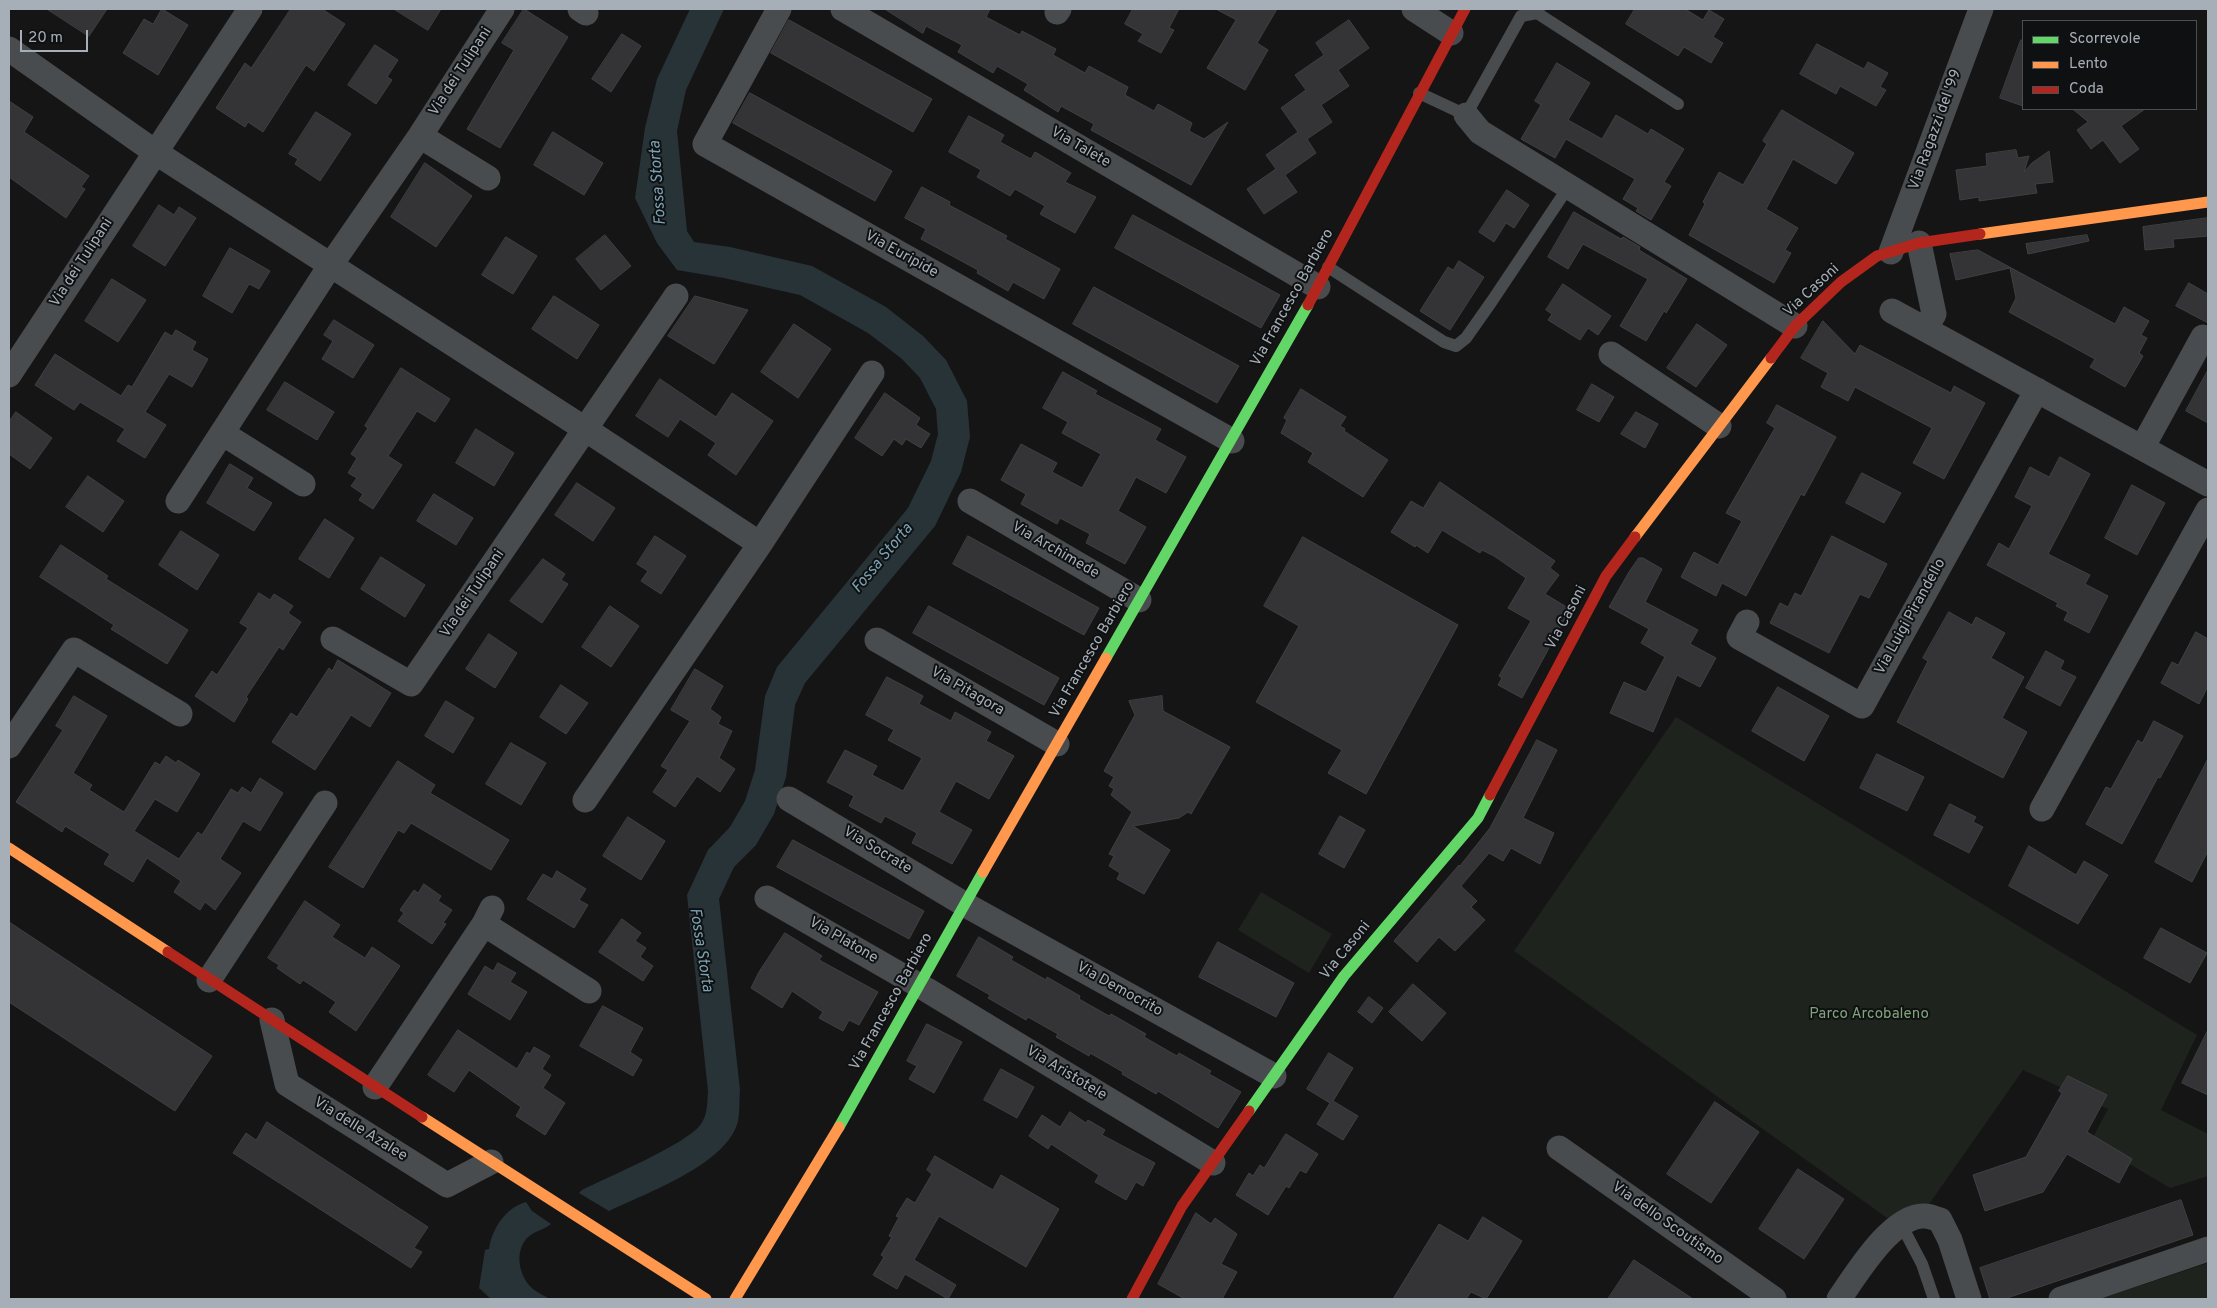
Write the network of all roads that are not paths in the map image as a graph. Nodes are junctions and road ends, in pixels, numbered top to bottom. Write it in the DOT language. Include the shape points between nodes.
graph roads {
  1 [pos="250,9"];
  2 [pos="502,9"];
  3 [pos="780,9"];
  4 [pos="843,9"];
  5 [pos="1414,9"];
  6 [pos="1465,9"];
  7 [pos="1981,9"];
  8 [pos="1538,11"];
  9 [pos="1451,34"];
  10 [pos="9,49"];
  11 [pos="1419,93"];
  12 [pos="1678,104"];
  13 [pos="1466,115"];
  14 [pos="420,136"];
  15 [pos="155,152"];
  16 [pos="488,178"];
  17 [pos="1569,186"];
  18 [pos="2208,202"];
  19 [pos="1919,243"];
  20 [pos="1891,252"];
  21 [pos="330,266"];
  22 [pos="1323,277"];
  23 [pos="676,296"];
  24 [pos="1892,311"];
  25 [pos="1795,326"];
  26 [pos="1925,329"];
  27 [pos="2203,337"];
  28 [pos="1611,354"];
  29 [pos="872,373"];
  30 [pos="9,375"];
  31 [pos="2037,390"];
  32 [pos="1719,426"];
  33 [pos="585,429"];
  34 [pos="222,433"];
  35 [pos="1232,441"];
  36 [pos="2142,448"];
  37 [pos="303,484"];
  38 [pos="2208,484"];
  39 [pos="178,501"];
  40 [pos="970,501"];
  41 [pos="2208,510"];
  42 [pos="760,544"];
  43 [pos="1139,600"];
  44 [pos="1747,622"];
  45 [pos="333,639"];
  46 [pos="877,640"];
  47 [pos="180,714"];
  48 [pos="1057,744"];
  49 [pos="9,746"];
  50 [pos="789,799"];
  51 [pos="585,800"];
  52 [pos="325,802"];
  53 [pos="2042,809"];
  54 [pos="9,848"];
  55 [pos="767,898"];
  56 [pos="964,904"];
  57 [pos="209,980"];
  58 [pos="919,985"];
  59 [pos="589,992"];
  60 [pos="272,1020"];
  61 [pos="1274,1076"];
  62 [pos="375,1088"];
  63 [pos="1559,1148"];
  64 [pos="492,1162"];
  65 [pos="1213,1163"];
  66 [pos="1901,1224"];
  67 [pos="2208,1248"];
  68 [pos="706,1299"];
  69 [pos="735,1299"];
  70 [pos="1132,1299"];
  71 [pos="1774,1299"];
  72 [pos="1839,1299"];
  73 [pos="1934,1299"];
  74 [pos="1969,1299"];
  75 [pos="2061,1299"];
  1 -- 15 [label="street, Via dei Tulipani"];
  2 -- 14 [label="street, Via dei Tulipani"];
  3 -- 35 [label="street, Via Euripide" via="705,144"];
  4 -- 22 [label="street, Via Talete"];
  5 -- 9 [label="street"];
  6 -- 9 [label="street, Via Francesco Barbiero"];
  7 -- 20 [label="street, Via Ragazzi del '99"];
  8 -- 12 [label="lane"];
  8 -- 13 [label="lane" via="1521,16"];
  9 -- 11 [label="street, Via Francesco Barbiero"];
  10 -- 15 [label="street"];
  11 -- 13 [label="lane"];
  11 -- 22 [label="street, Via Francesco Barbiero"];
  13 -- 17 [label="street" via="1480,132"];
  14 -- 16 [label="street"];
  14 -- 21 [label="street, Via dei Tulipani"];
  15 -- 21 [label="street"];
  15 -- 30 [label="street, Via dei Tulipani"];
  17 -- 22 [label="lane" via="1492,302 1466,338 1456,346"];
  17 -- 25 [label="street"];
  18 -- 19 [label="street, Via Casoni"];
  19 -- 20 [label="street, Via Casoni"];
  19 -- 26 [label="street" via="1934,314"];
  20 -- 25 [label="street, Via Casoni" via="1877,256 1841,282"];
  21 -- 33 [label="street"];
  21 -- 34 [label="street, Via dei Tulipani"];
  22 -- 35 [label="street, Via Francesco Barbiero"];
  23 -- 33 [label="street, Via dei Tulipani"];
  24 -- 26 [label="street"];
  25 -- 32 [label="street, Via Casoni"];
  26 -- 31 [label="street"];
  27 -- 36 [label="street"];
  28 -- 32 [label="street"];
  29 -- 42 [label="street"];
  31 -- 36 [label="street"];
  31 -- 44 [label="street, Via Luigi Pirandello" via="1862,706 1739,637"];
  32 -- 61 [label="street, Via Casoni" via="1606,576 1478,818 1344,976"];
  33 -- 42 [label="street"];
  33 -- 45 [label="street, Via dei Tulipani" via="411,684"];
  34 -- 37 [label="street"];
  34 -- 39 [label="street, Via dei Tulipani"];
  35 -- 43 [label="street, Via Francesco Barbiero"];
  36 -- 38 [label="street"];
  40 -- 43 [label="street, Via Archimede"];
  41 -- 53 [label="street"];
  42 -- 51 [label="street"];
  43 -- 48 [label="street, Via Francesco Barbiero"];
  46 -- 48 [label="street, Via Pitagora"];
  47 -- 49 [label="street" via="74,650"];
  48 -- 56 [label="street, Via Francesco Barbiero"];
  50 -- 56 [label="street, Via Socrate"];
  52 -- 57 [label="street"];
  54 -- 57 [label="street"];
  55 -- 58 [label="street, Via Platone"];
  56 -- 58 [label="street, Via Francesco Barbiero"];
  56 -- 61 [label="street, Via Democrito"];
  57 -- 60 [label="street"];
  58 -- 65 [label="street, Via Aristotele"];
  58 -- 69 [label="street, Via Francesco Barbiero" via="854,1103"];
  59 -- 62 [label="street" via="488,916"];
  60 -- 62 [label="street"];
  60 -- 64 [label="street, Via delle Azalee" via="287,1084 447,1185"];
  61 -- 65 [label="street, Via Casoni"];
  62 -- 64 [label="street"];
  63 -- 71 [label="street, Via dello Scoutismo"];
  64 -- 68 [label="street"];
  65 -- 70 [label="street, Via Casoni" via="1182,1206"];
  66 -- 72 [label="street" via="1871,1253"];
  66 -- 73 [label="lane" via="1922,1264"];
  66 -- 74 [label="street" via="1924,1216 1940,1220"];
  67 -- 75 [label="street"];
}
